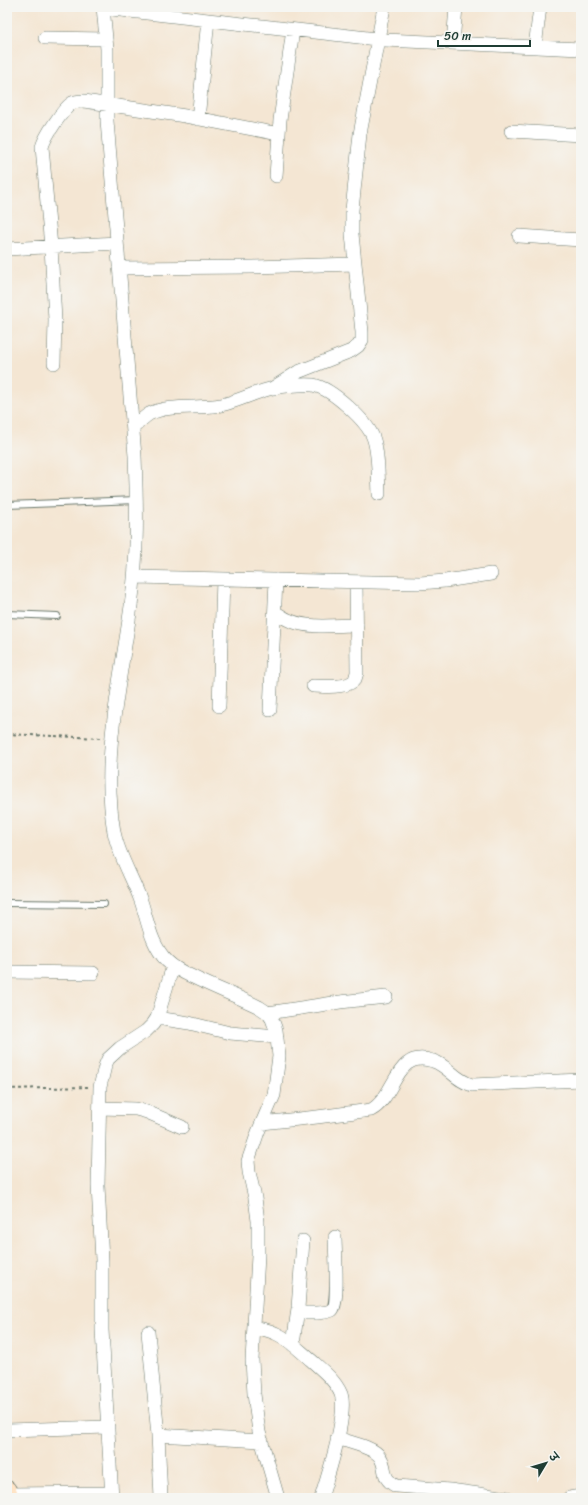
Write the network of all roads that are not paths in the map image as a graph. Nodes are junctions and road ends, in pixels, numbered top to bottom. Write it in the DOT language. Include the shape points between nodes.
graph roads {
  1 [pos="384,7"];
  2 [pos="456,7"];
  3 [pos="540,7"];
  4 [pos="103,8"];
  5 [pos="208,20"];
  6 [pos="292,30"];
  7 [pos="45,38"];
  8 [pos="106,39"];
  9 [pos="377,39"];
  10 [pos="453,43"];
  11 [pos="535,47"];
  12 [pos="581,49"];
  13 [pos="107,104"];
  14 [pos="198,119"];
  15 [pos="511,131"];
  16 [pos="279,134"];
  17 [pos="581,135"];
  18 [pos="276,176"];
  19 [pos="519,236"];
  20 [pos="581,240"];
  21 [pos="117,243"];
  22 [pos="51,247"];
  23 [pos="7,249"];
  24 [pos="355,264"];
  25 [pos="119,268"];
  26 [pos="54,362"];
  27 [pos="274,388"];
  28 [pos="132,428"];
  29 [pos="379,494"];
  30 [pos="137,500"];
  31 [pos="7,505"];
  32 [pos="491,574"];
  33 [pos="134,577"];
  34 [pos="223,578"];
  35 [pos="276,580"];
  36 [pos="356,582"];
  37 [pos="275,612"];
  38 [pos="7,614"];
  39 [pos="57,616"];
  40 [pos="357,625"];
  41 [pos="313,686"];
  42 [pos="219,706"];
  43 [pos="270,710"];
  44 [pos="7,903"];
  45 [pos="104,904"];
  46 [pos="173,966"];
  47 [pos="7,972"];
  48 [pos="93,973"];
  49 [pos="386,997"];
  50 [pos="268,1013"];
  51 [pos="157,1018"];
  52 [pos="277,1037"];
  53 [pos="581,1080"];
  54 [pos="100,1108"];
  55 [pos="262,1123"];
  56 [pos="182,1127"];
  57 [pos="335,1237"];
  58 [pos="303,1241"];
  59 [pos="298,1313"];
  60 [pos="254,1326"];
  61 [pos="148,1332"];
  62 [pos="293,1345"];
  63 [pos="108,1427"];
  64 [pos="7,1430"];
  65 [pos="158,1435"];
  66 [pos="337,1438"];
  67 [pos="262,1441"];
  68 [pos="8,1494"];
  69 [pos="112,1495"];
  70 [pos="581,1496"];
  71 [pos="500,1497"];
  72 [pos="161,1498"];
  73 [pos="278,1498"];
  74 [pos="321,1498"];
  75 [pos="569,1498"];
  1 -- 9 [label="street"];
  2 -- 10 [label="street"];
  3 -- 11 [label="street"];
  4 -- 5 [label="street"];
  4 -- 8 [label="street"];
  5 -- 6 [label="street"];
  5 -- 14 [label="street"];
  6 -- 9 [label="street"];
  6 -- 16 [label="street"];
  7 -- 8 [label="street"];
  8 -- 13 [label="street"];
  9 -- 10 [label="street"];
  9 -- 24 [label="street" via="360,134 352,210"];
  10 -- 11 [label="street"];
  11 -- 12 [label="street"];
  13 -- 14 [label="street"];
  13 -- 21 [label="street"];
  13 -- 22 [label="street" via="84,100 71,104 44,141 42,147"];
  14 -- 16 [label="street"];
  15 -- 17 [label="street"];
  16 -- 18 [label="street"];
  19 -- 20 [label="street"];
  21 -- 22 [label="street"];
  21 -- 25 [label="street"];
  22 -- 23 [label="street"];
  22 -- 26 [label="street" via="55,320"];
  24 -- 25 [label="street" via="253,268"];
  24 -- 27 [label="street" via="362,340 358,346 298,372"];
  25 -- 28 [label="street"];
  27 -- 28 [label="street" via="221,405 163,410 149,414"];
  27 -- 29 [label="street" via="313,385 324,389 362,420 370,429 377,452"];
  28 -- 30 [label="street"];
  30 -- 31 [label="lane"];
  30 -- 33 [label="street"];
  32 -- 36 [label="street" via="420,583"];
  33 -- 34 [label="street"];
  33 -- 46 [label="street" via="132,605 113,716 111,783 114,832 153,940 159,952"];
  34 -- 35 [label="street"];
  34 -- 42 [label="street"];
  35 -- 36 [label="street"];
  35 -- 37 [label="street"];
  36 -- 40 [label="street"];
  37 -- 40 [label="street" via="301,624"];
  37 -- 43 [label="street"];
  38 -- 39 [label="lane"];
  40 -- 41 [label="street" via="357,673 354,680 340,686"];
  44 -- 45 [label="lane"];
  46 -- 50 [label="street"];
  46 -- 51 [label="street"];
  47 -- 48 [label="street"];
  49 -- 50 [label="street"];
  50 -- 52 [label="street"];
  51 -- 52 [label="street" via="230,1033"];
  51 -- 54 [label="street" via="146,1031 108,1059 100,1087"];
  52 -- 55 [label="street" via="277,1081"];
  53 -- 55 [label="street" via="472,1085 456,1078 442,1064 421,1059 404,1065 384,1099 378,1107 371,1110"];
  54 -- 56 [label="street" via="136,1109"];
  54 -- 63 [label="street" via="98,1186"];
  55 -- 60 [label="street" via="248,1161 258,1221"];
  57 -- 59 [label="street" via="334,1307 327,1312"];
  58 -- 59 [label="street"];
  59 -- 62 [label="street"];
  60 -- 62 [label="street" via="277,1334"];
  60 -- 67 [label="street" via="254,1394"];
  61 -- 65 [label="street"];
  62 -- 66 [label="street" via="328,1376 341,1395 342,1416"];
  63 -- 64 [label="street"];
  63 -- 69 [label="street"];
  65 -- 67 [label="street"];
  65 -- 72 [label="street"];
  66 -- 71 [label="street" via="375,1451 383,1463 386,1478 396,1486"];
  66 -- 74 [label="street"];
  67 -- 73 [label="street"];
  68 -- 69 [label="street"];
  70 -- 75 [label="street"];
}
